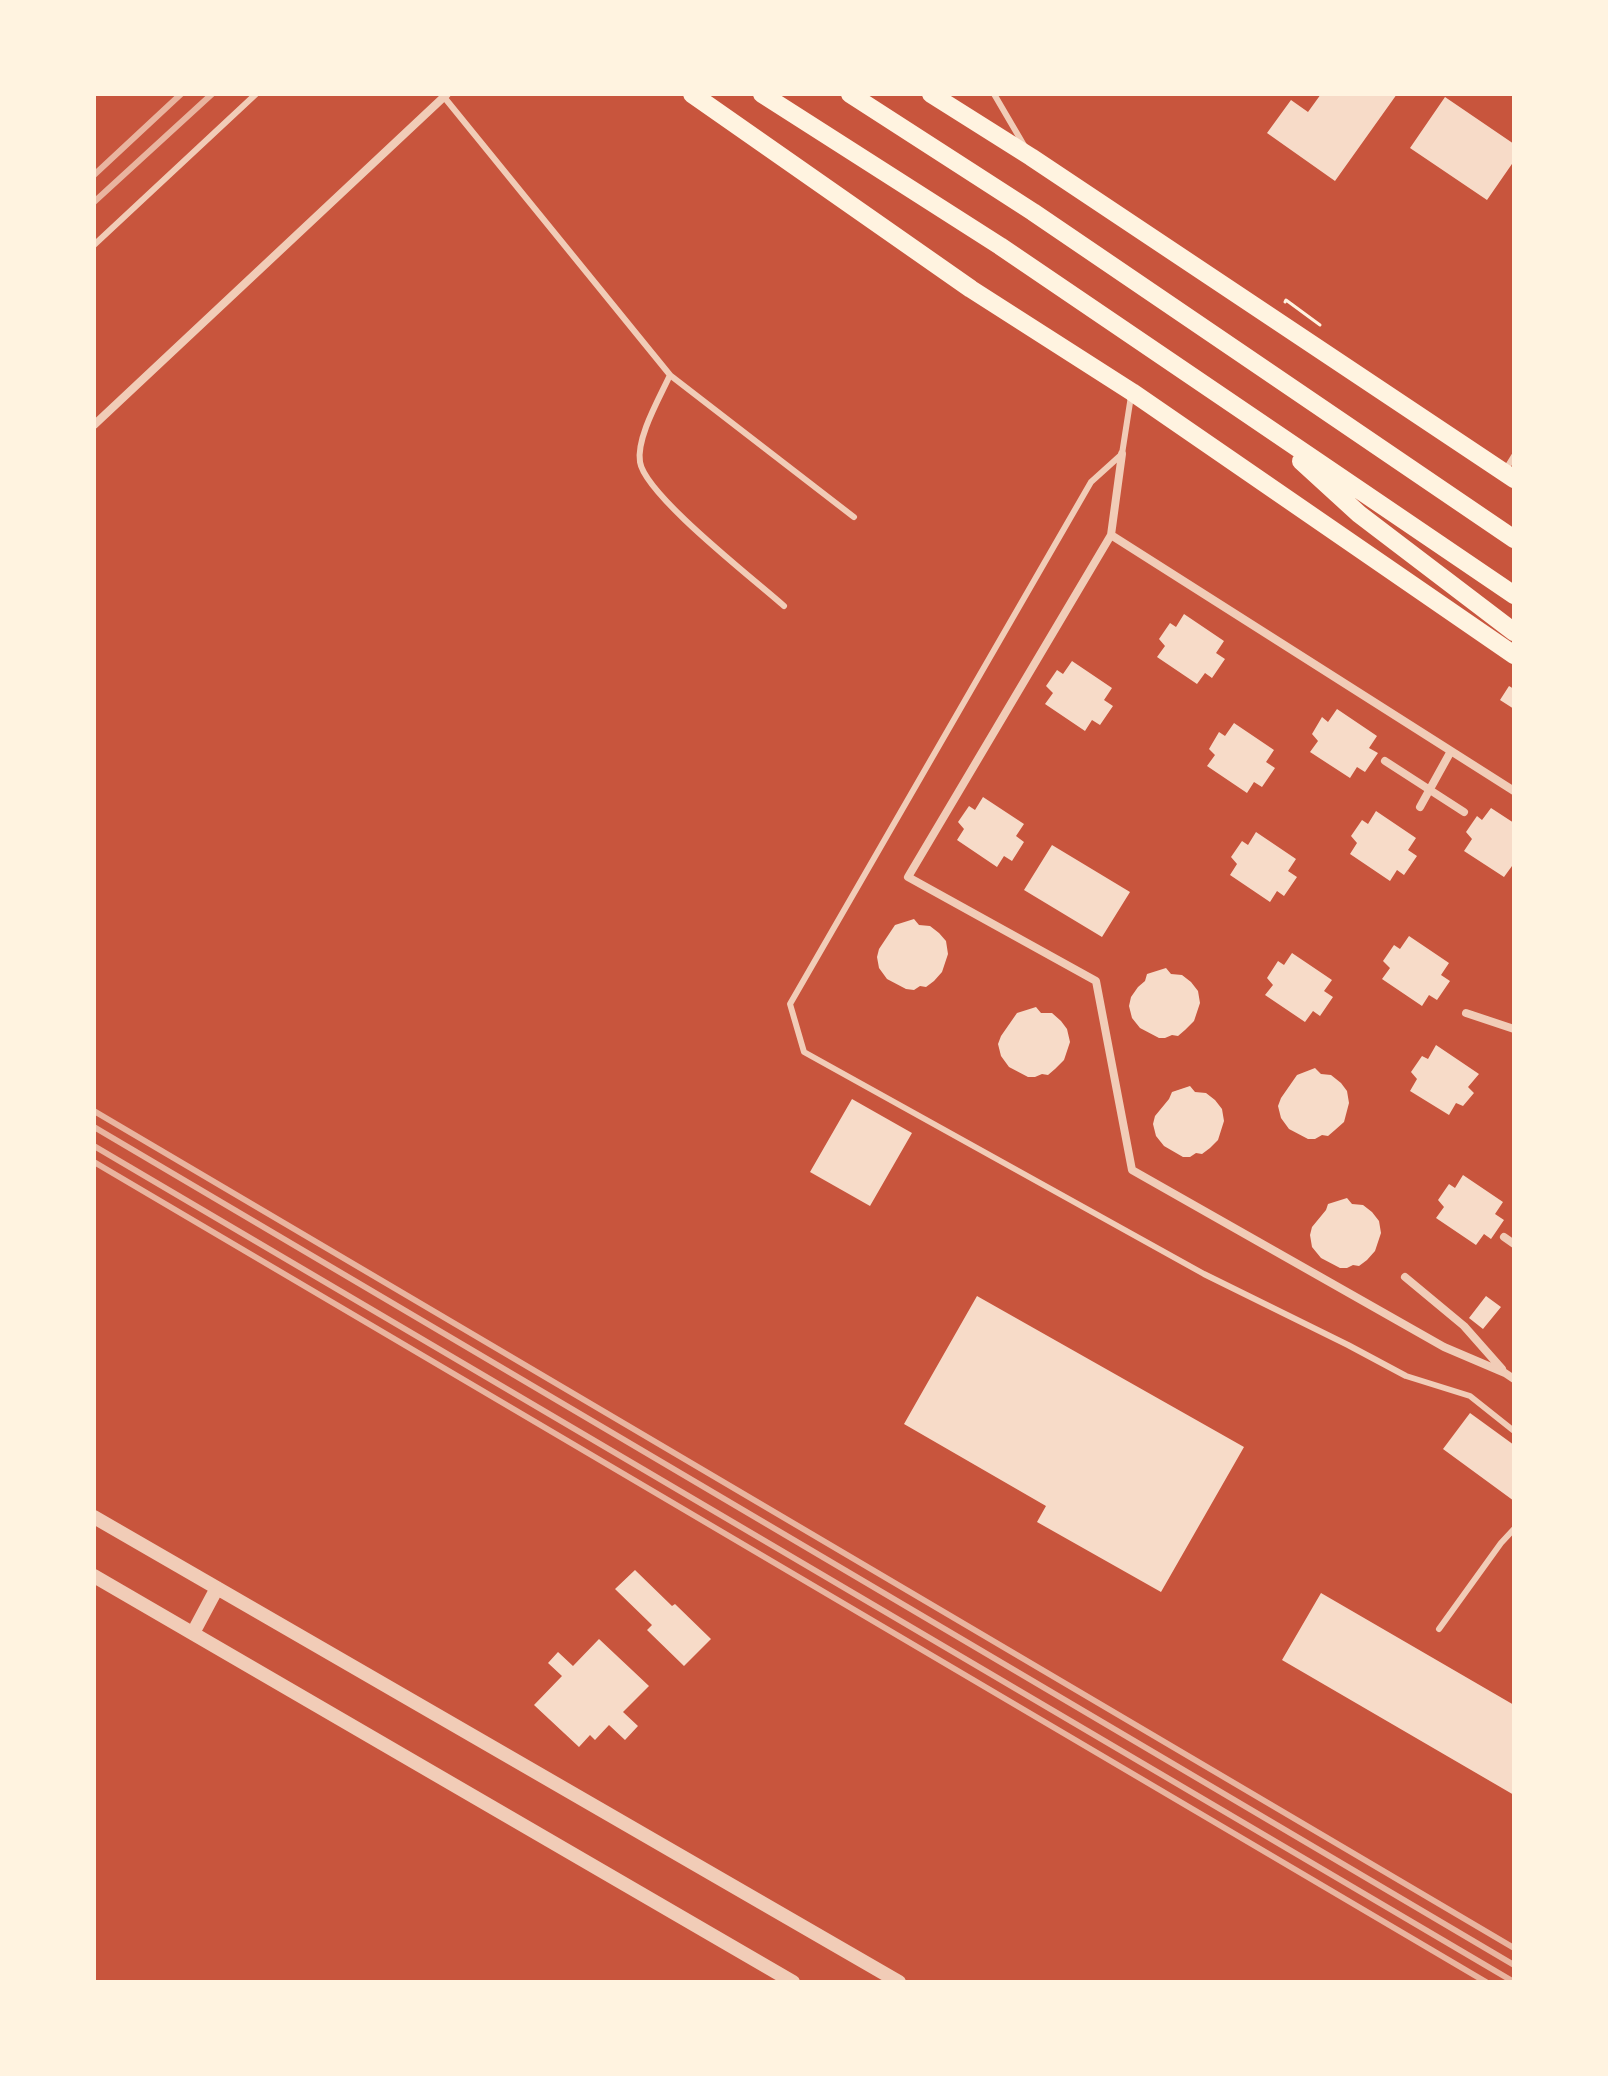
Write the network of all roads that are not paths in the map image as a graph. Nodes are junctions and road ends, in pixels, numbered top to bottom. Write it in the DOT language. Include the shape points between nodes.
graph roads {
  1 [pos="256,94"];
  2 [pos="692,94"];
  3 [pos="762,94"];
  4 [pos="850,94"];
  5 [pos="931,94"];
  6 [pos="994,94"];
  7 [pos="446,96"];
  8 [pos="1031,157"];
  9 [pos="94,245"];
  10 [pos="670,375"];
  11 [pos="1132,392"];
  12 [pos="1258,421"];
  13 [pos="94,425"];
  14 [pos="1122,454"];
  15 [pos="1511,469"];
  16 [pos="854,517"];
  17 [pos="1111,535"];
  18 [pos="1514,539"];
  19 [pos="1514,595"];
  20 [pos="784,606"];
  21 [pos="1514,632"];
  22 [pos="1514,655"];
  23 [pos="1451,751"];
  24 [pos="1385,761"];
  25 [pos="1430,789"];
  26 [pos="1514,791"];
  27 [pos="1420,807"];
  28 [pos="1464,812"];
  29 [pos="1466,1013"];
  30 [pos="1514,1029"];
  31 [pos="1504,1237"];
  32 [pos="1514,1244"];
  33 [pos="1405,1277"];
  34 [pos="1505,1373"];
  35 [pos="1514,1379"];
  36 [pos="1514,1431"];
  37 [pos="94,1517"];
  38 [pos="1514,1529"];
  39 [pos="94,1576"];
  40 [pos="217,1588"];
  41 [pos="1439,1629"];
  42 [pos="193,1633"];
  43 [pos="793,1982"];
  44 [pos="899,1982"];
  1 -- 9 [label="lane"];
  2 -- 11 [label="main road" via="971,289"];
  3 -- 12 [label="main road" via="1000,246"];
  4 -- 18 [label="main road"];
  5 -- 8 [label="main road"];
  6 -- 8 [label="lane"];
  7 -- 10 [label="lane"];
  7 -- 13 [label="street"];
  8 -- 15 [label="main road"];
  10 -- 16 [label="lane"];
  10 -- 20 [label="lane" via="642,444 639,462 646,479 666,503"];
  11 -- 14 [label="lane"];
  11 -- 22 [label="main road"];
  12 -- 19 [label="main road"];
  12 -- 21 [label="main road" via="1359,514"];
  14 -- 17 [label="street"];
  14 -- 36 [label="lane" via="1091,482 790,1004 804,1052 1204,1274 1406,1376 1470,1396"];
  17 -- 23 [label="street"];
  17 -- 34 [label="street" via="908,877 1096,981 1132,1170 1444,1347"];
  23 -- 25 [label="street"];
  23 -- 26 [label="street"];
  24 -- 25 [label="street"];
  25 -- 27 [label="street"];
  25 -- 28 [label="street"];
  29 -- 30 [label="street"];
  31 -- 32 [label="street"];
  33 -- 34 [label="street" via="1464,1326"];
  34 -- 35 [label="street"];
  37 -- 40 [label="street"];
  38 -- 41 [label="lane"];
  39 -- 42 [label="street"];
  40 -- 42 [label="street"];
  40 -- 44 [label="street"];
  42 -- 43 [label="street"];
}
